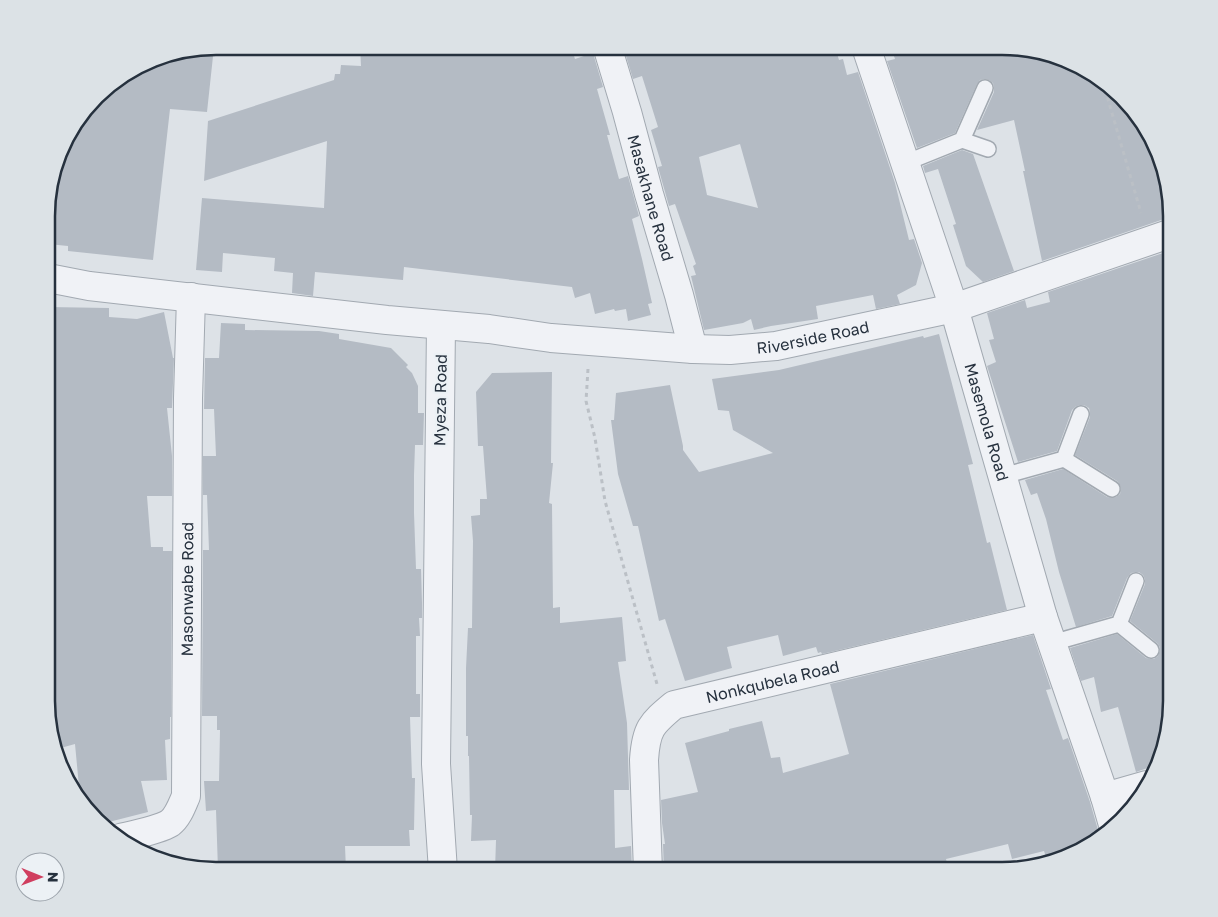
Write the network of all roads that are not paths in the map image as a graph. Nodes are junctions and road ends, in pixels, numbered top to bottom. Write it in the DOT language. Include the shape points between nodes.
graph roads {
  1 [pos="610,55"];
  2 [pos="869,55"];
  3 [pos="985,88"];
  4 [pos="962,140"];
  5 [pos="988,149"];
  6 [pos="905,163"];
  7 [pos="1160,237"];
  8 [pos="55,279"];
  9 [pos="191,298"];
  10 [pos="954,308"];
  11 [pos="441,325"];
  12 [pos="692,349"];
  13 [pos="1081,414"];
  14 [pos="1064,459"];
  15 [pos="1003,476"];
  16 [pos="1112,489"];
  17 [pos="1136,581"];
  18 [pos="1043,617"];
  19 [pos="1119,624"];
  20 [pos="1052,643"];
  21 [pos="1150,650"];
  22 [pos="1137,788"];
  23 [pos="1105,797"];
  24 [pos="1111,819"];
  25 [pos="129,836"];
  26 [pos="442,862"];
  27 [pos="648,862"];
  1 -- 12 [label="street, Masakhane Road"];
  2 -- 6 [label="street, Masemola Road"];
  3 -- 4 [label="lane"];
  4 -- 5 [label="lane"];
  4 -- 6 [label="lane"];
  6 -- 10 [label="street, Masemola Road"];
  7 -- 10 [label="street, Riverside Road"];
  8 -- 9 [label="street"];
  9 -- 11 [label="street"];
  9 -- 25 [label="street, Masonwabe Road" via="186,796 181,809 170,822"];
  10 -- 12 [label="street, Riverside Road" via="776,346"];
  10 -- 15 [label="street, Masemola Road"];
  11 -- 12 [label="street, Riverside Road"];
  11 -- 26 [label="street, Myeza Road" via="436,764"];
  13 -- 14 [label="lane"];
  14 -- 15 [label="lane"];
  14 -- 16 [label="lane"];
  15 -- 18 [label="street, Masemola Road"];
  17 -- 19 [label="lane"];
  18 -- 20 [label="street, Masemola Road"];
  18 -- 27 [label="street, Nonkqubela Road" via="674,704 649,729 645,744"];
  19 -- 20 [label="lane"];
  19 -- 21 [label="lane"];
  20 -- 23 [label="street, Masemola Road"];
  22 -- 23 [label="street"];
  23 -- 24 [label="street, Masemola Road"];
}
